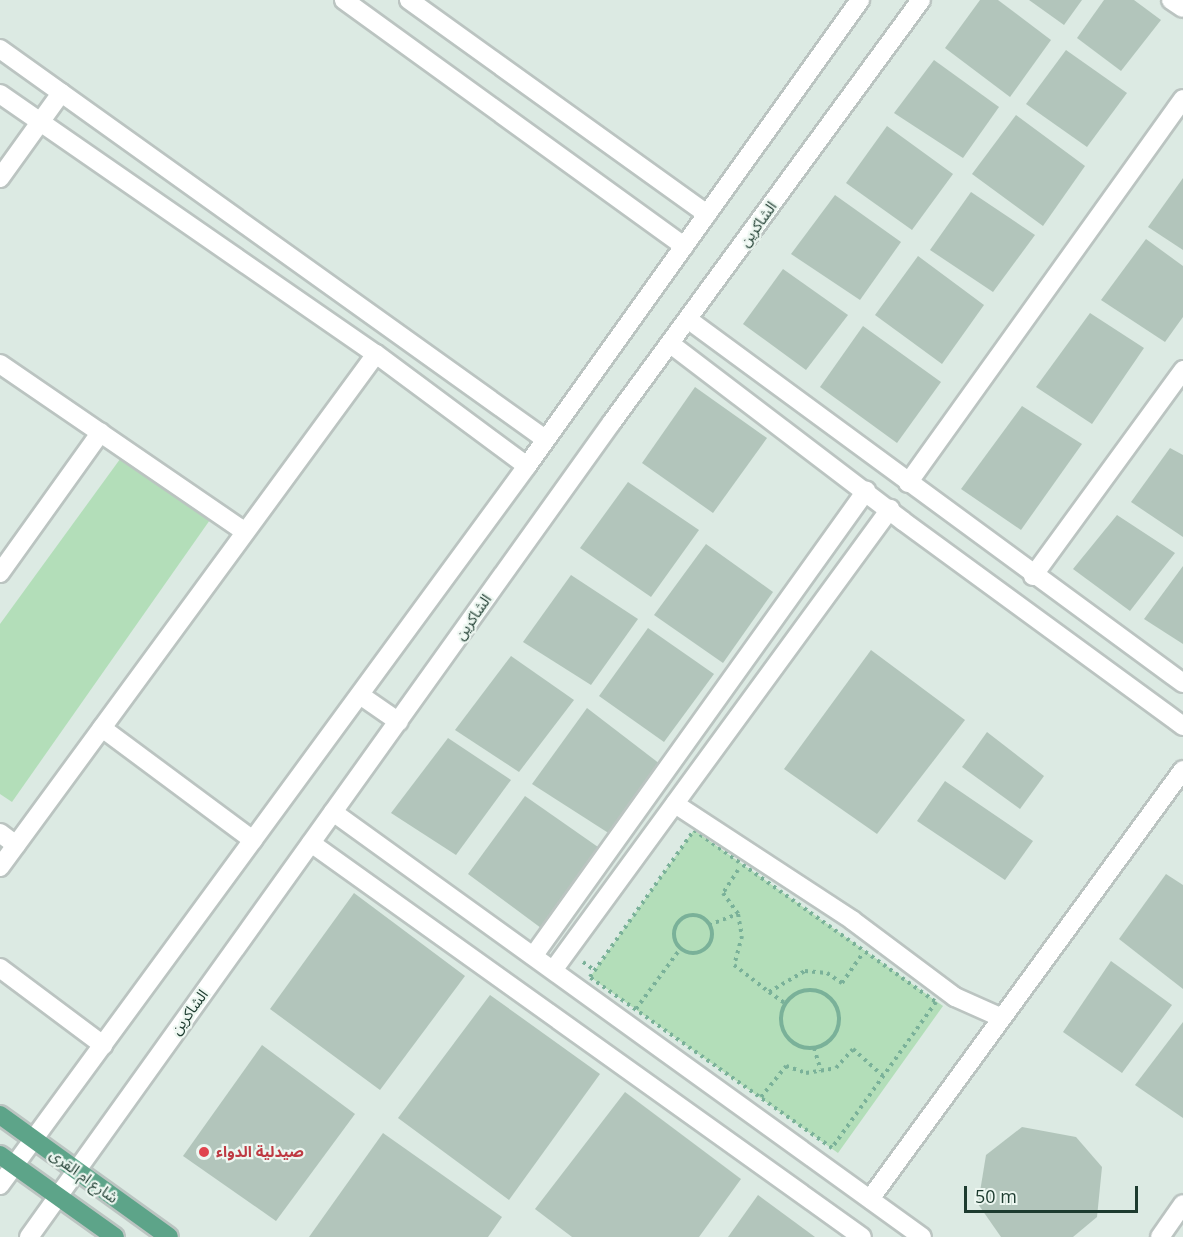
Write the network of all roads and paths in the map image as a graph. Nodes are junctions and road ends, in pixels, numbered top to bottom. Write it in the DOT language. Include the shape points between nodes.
graph roads {
  1 [pos="344,0"];
  2 [pos="409,0"];
  3 [pos="860,0"];
  4 [pos="921,0"];
  5 [pos="1171,0"];
  6 [pos="1183,8"];
  7 [pos="0,49"];
  8 [pos="62,93"];
  9 [pos="0,94"];
  10 [pos="1183,99"];
  11 [pos="39,122"];
  12 [pos="0,178"];
  13 [pos="707,214"];
  14 [pos="684,246"];
  15 [pos="689,320"];
  16 [pos="672,345"];
  17 [pos="376,354"];
  18 [pos="0,364"];
  19 [pos="1183,370"];
  20 [pos="101,432"];
  21 [pos="545,439"];
  22 [pos="527,466"];
  23 [pos="908,483"];
  24 [pos="866,491"];
  25 [pos="890,509"];
  26 [pos="245,532"];
  27 [pos="0,573"];
  28 [pos="1033,576"];
  29 [pos="1183,682"];
  30 [pos="360,694"];
  31 [pos="399,722"];
  32 [pos="1183,726"];
  33 [pos="102,728"];
  34 [pos="1183,770"];
  35 [pos="675,804"];
  36 [pos="333,812"];
  37 [pos="0,833"];
  38 [pos="253,840"];
  39 [pos="311,843"];
  40 [pos="16,845"];
  41 [pos="741,864"];
  42 [pos="0,867"];
  43 [pos="738,914"];
  44 [pos="709,925"];
  45 [pos="680,949"];
  46 [pos="864,951"];
  47 [pos="534,955"];
  48 [pos="0,968"];
  49 [pos="554,969"];
  50 [pos="769,992"];
  51 [pos="786,1004"];
  52 [pos="636,1009"];
  53 [pos="1002,1018"];
  54 [pos="103,1045"];
  55 [pos="814,1048"];
  56 [pos="821,1071"];
  57 [pos="884,1076"];
  58 [pos="760,1098"];
  59 [pos="0,1115"];
  60 [pos="34,1140"];
  61 [pos="7,1160"];
  62 [pos="76,1170"];
  63 [pos="0,1185"];
  64 [pos="59,1195"];
  65 [pos="870,1199"];
  66 [pos="1183,1204"];
  67 [pos="29,1237"];
  68 [pos="115,1237"];
  69 [pos="169,1237"];
  70 [pos="862,1237"];
  71 [pos="922,1237"];
  72 [pos="1160,1237"];
  1 -- 14 [label="street"];
  2 -- 13 [label="street"];
  3 -- 13 [label="street"];
  4 -- 15 [label="street, الشاكرين"];
  5 -- 6 [label="street"];
  7 -- 8 [label="street"];
  8 -- 11 [label="street"];
  8 -- 21 [label="street"];
  9 -- 11 [label="street"];
  10 -- 23 [label="street"];
  11 -- 12 [label="street"];
  11 -- 17 [label="street"];
  13 -- 14 [label="street"];
  14 -- 21 [label="street"];
  15 -- 16 [label="street, الشاكرين"];
  15 -- 23 [label="street"];
  16 -- 24 [label="street"];
  16 -- 31 [label="street, الشاكرين"];
  17 -- 22 [label="street"];
  17 -- 26 [label="street"];
  18 -- 20 [label="street"];
  19 -- 28 [label="street"];
  20 -- 26 [label="street"];
  20 -- 27 [label="street"];
  21 -- 22 [label="street"];
  22 -- 30 [label="street"];
  23 -- 28 [label="street"];
  24 -- 25 [label="street"];
  24 -- 47 [label="street"];
  25 -- 32 [label="street"];
  25 -- 35 [label="street"];
  26 -- 33 [label="street"];
  28 -- 29 [label="street"];
  30 -- 31 [label="street"];
  30 -- 38 [label="street"];
  31 -- 36 [label="street, الشاكرين"];
  33 -- 38 [label="street"];
  33 -- 40 [label="street"];
  34 -- 53 [label="street"];
  35 -- 49 [label="street"];
  35 -- 53 [label="street" via="852,920 956,998"];
  36 -- 39 [label="street, الشاكرين"];
  36 -- 47 [label="street"];
  37 -- 40 [label="street"];
  38 -- 54 [label="street"];
  39 -- 62 [label="street, الشاكرين"];
  39 -- 70 [label="street"];
  40 -- 42 [label="street"];
  41 -- 43 [label="path" via="723,893"];
  41 -- 46 [label="path"];
  41 -- 52 [label="path" via="694,830 590,977"];
  43 -- 44 [label="path"];
  43 -- 50 [label="path" via="742,936 734,965"];
  44 -- 45 [label="path" via="711,938 705,949 692,954"];
  44 -- 45 [label="path" via="695,916 679,921 674,938"];
  45 -- 52 [label="path"];
  46 -- 50 [label="path" via="842,983 826,973 805,971"];
  46 -- 57 [label="path" via="936,1002"];
  47 -- 49 [label="street"];
  48 -- 54 [label="street"];
  49 -- 65 [label="street"];
  50 -- 51 [label="path"];
  51 -- 55 [label="path" via="781,1022 788,1038"];
  51 -- 55 [label="path" via="792,996 811,990 829,997 835,1005 839,1023 836,1032"];
  52 -- 58 [label="path"];
  53 -- 65 [label="street"];
  54 -- 60 [label="street"];
  55 -- 56 [label="path"];
  56 -- 57 [label="path" via="836,1068 853,1049"];
  56 -- 58 [label="path" via="806,1073 786,1066"];
  57 -- 58 [label="path" via="832,1148"];
  59 -- 60 [label="main road, شارع ام القرى"];
  60 -- 61 [label="street"];
  60 -- 62 [label="main road, شارع ام القرى"];
  61 -- 63 [label="street"];
  61 -- 64 [label="main road, شارع ام القرى"];
  62 -- 64 [label="street, الشاكرين"];
  62 -- 69 [label="main road, شارع ام القرى"];
  64 -- 67 [label="street, الشاكرين"];
  64 -- 68 [label="main road, شارع ام القرى"];
  65 -- 71 [label="street"];
  66 -- 72 [label="street"];
}
